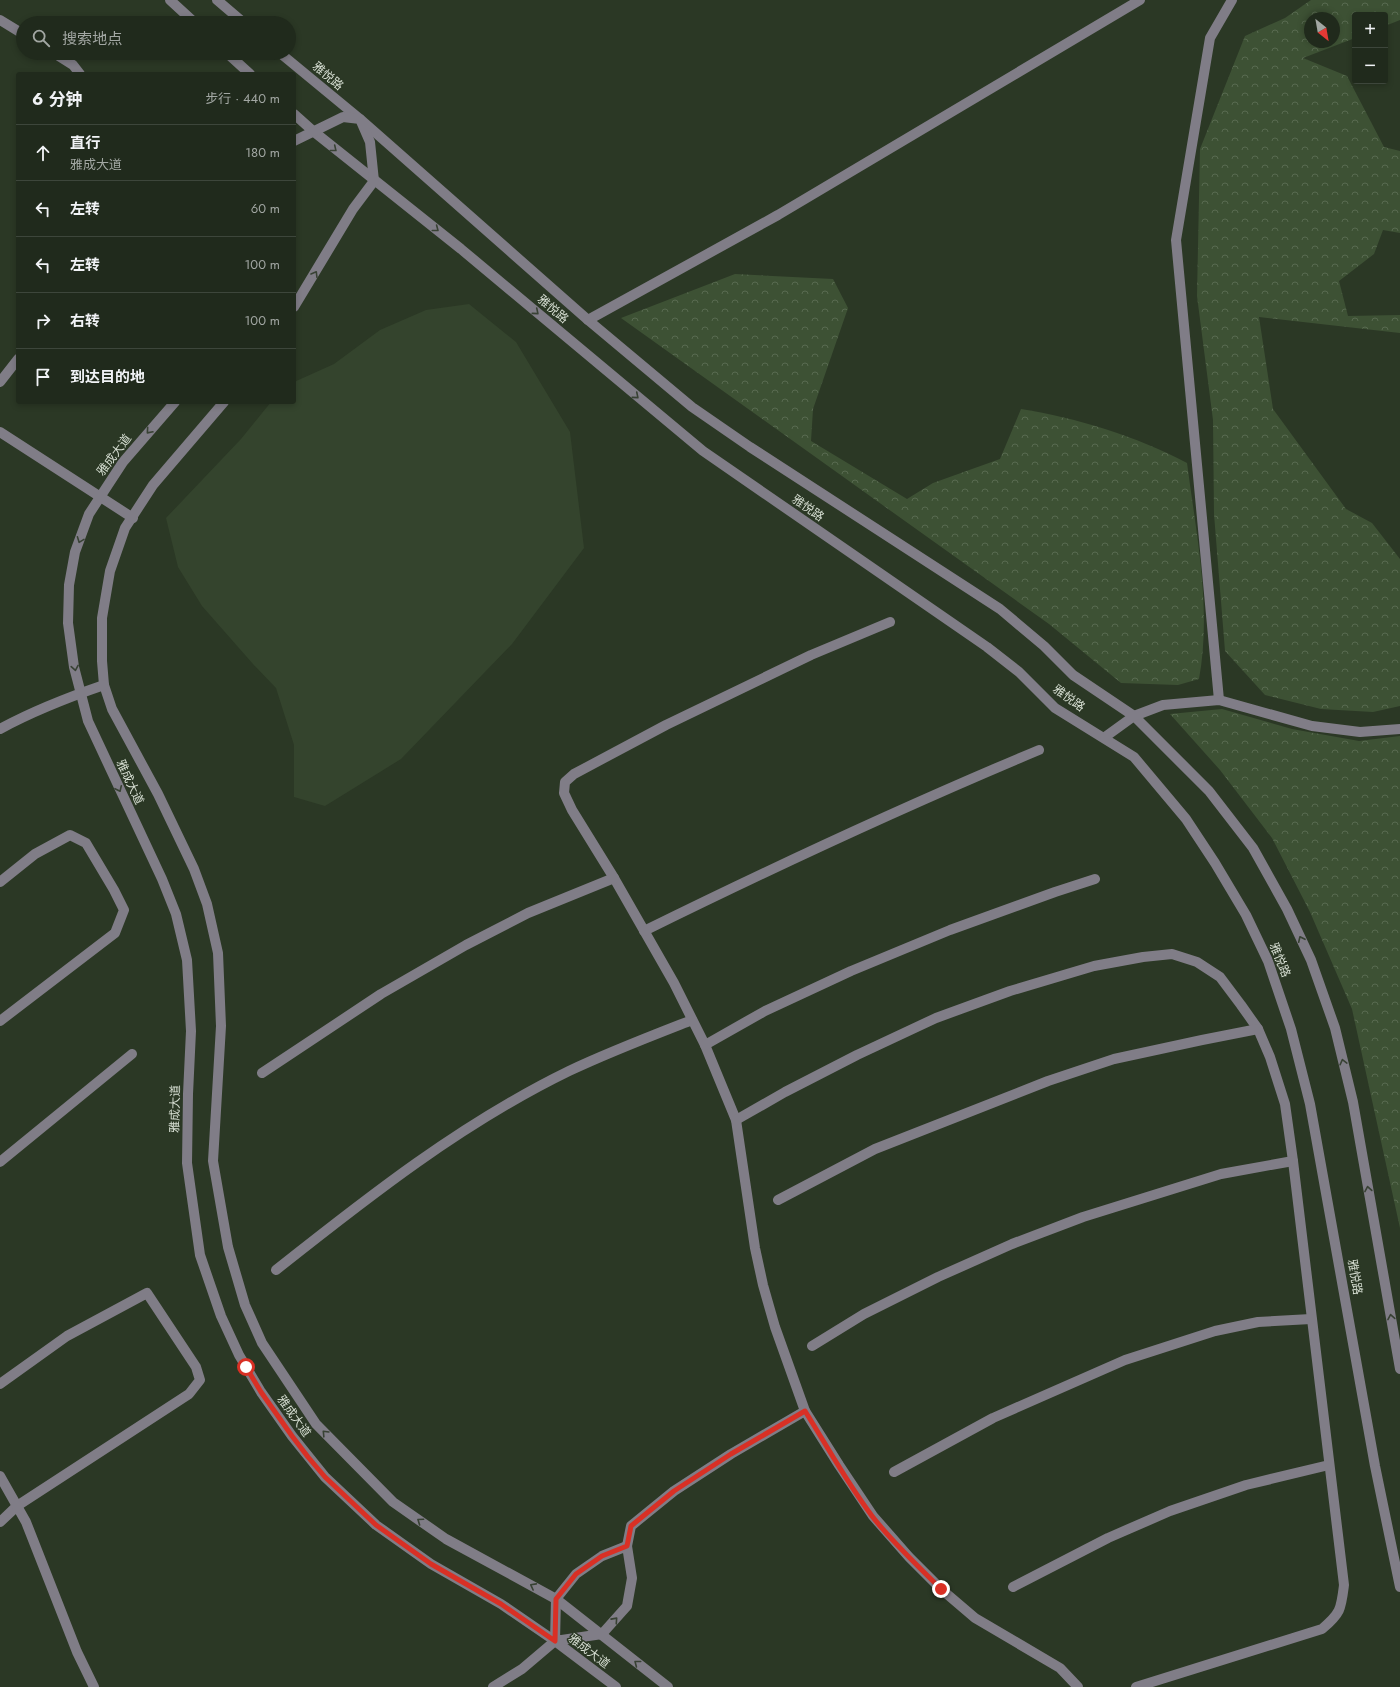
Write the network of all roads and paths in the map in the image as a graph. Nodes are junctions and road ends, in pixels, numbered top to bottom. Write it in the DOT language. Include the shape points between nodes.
graph roads {
  1 [pos="170,0"];
  2 [pos="217,0"];
  3 [pos="1140,0"];
  4 [pos="1232,0"];
  5 [pos="187,16"];
  6 [pos="236,16"];
  7 [pos="0,20"];
  8 [pos="16,30"];
  9 [pos="66,60"];
  10 [pos="235,60"];
  11 [pos="288,60"];
  12 [pos="79,72"];
  13 [pos="248,72"];
  14 [pos="296,116"];
  15 [pos="360,119"];
  16 [pos="313,131"];
  17 [pos="296,140"];
  18 [pos="374,181"];
  19 [pos="296,304"];
  20 [pos="588,320"];
  21 [pos="16,362"];
  22 [pos="0,382"];
  23 [pos="173,404"];
  24 [pos="222,404"];
  25 [pos="0,432"];
  26 [pos="99,496"];
  27 [pos="133,518"];
  28 [pos="890,622"];
  29 [pos="104,685"];
  30 [pos="80,693"];
  31 [pos="1219,700"];
  32 [pos="1134,716"];
  33 [pos="0,729"];
  34 [pos="1400,729"];
  35 [pos="1105,737"];
  36 [pos="1039,750"];
  37 [pos="614,878"];
  38 [pos="1096,880"];
  39 [pos="0,882"];
  40 [pos="644,930"];
  41 [pos="692,1020"];
  42 [pos="0,1021"];
  43 [pos="1258,1029"];
  44 [pos="705,1045"];
  45 [pos="132,1054"];
  46 [pos="262,1073"];
  47 [pos="736,1120"];
  48 [pos="1293,1161"];
  49 [pos="0,1162"];
  50 [pos="778,1200"];
  51 [pos="276,1270"];
  52 [pos="1311,1319"];
  53 [pos="812,1346"];
  54 [pos="1400,1369"];
  55 [pos="0,1384"];
  56 [pos="805,1411"];
  57 [pos="1329,1465"];
  58 [pos="894,1472"];
  59 [pos="0,1476"];
  60 [pos="17,1506"];
  61 [pos="0,1522"];
  62 [pos="627,1546"];
  63 [pos="1400,1586"];
  64 [pos="1012,1587"];
  65 [pos="556,1599"];
  66 [pos="602,1634"];
  67 [pos="555,1641"];
  68 [pos="94,1687"];
  69 [pos="493,1687"];
  70 [pos="616,1687"];
  71 [pos="668,1687"];
  72 [pos="1078,1687"];
  73 [pos="1136,1687"];
  1 -- 5 [label="street"];
  2 -- 6 [label="street"];
  3 -- 20 [label="street" via="785,211"];
  4 -- 31 [label="street" via="1210,38 1176,240"];
  7 -- 8 [label="street"];
  9 -- 12 [label="street"];
  10 -- 13 [label="street"];
  11 -- 15 [label="street, 雅悦路"];
  14 -- 16 [label="street, 雅悦路"];
  15 -- 16 [label="street" via="343,117"];
  15 -- 18 [label="street" via="370,142"];
  15 -- 20 [label="street, 雅悦路"];
  16 -- 17 [label="street"];
  16 -- 18 [label="street, 雅悦路, one-way"];
  19 -- 18 [label="street, one-way"];
  18 -- 35 [label="street, 雅悦路, one-way" via="461,249 702,451 986,647 1019,672 1055,708"];
  20 -- 32 [label="street, 雅悦路" via="692,407 1000,609 1044,646 1073,675"];
  21 -- 22 [label="street"];
  23 -- 26 [label="street, 雅成大道, one-way" via="122,462"];
  24 -- 27 [label="street" via="153,485"];
  25 -- 26 [label="street"];
  26 -- 27 [label="street"];
  26 -- 30 [label="street, 雅成大道, one-way" via="89,514 75,552 69,585 68,623"];
  27 -- 29 [label="street" via="125,528 110,571 102,618"];
  28 -- 37 [label="street" via="811,655 666,725 574,774 565,782 564,793 572,810"];
  29 -- 30 [label="street"];
  65 -- 29 [label="street, one-way" via="446,1540 393,1502 316,1424 262,1343 245,1306 228,1247 213,1161 221,1026 218,953 207,904 194,869 158,794 112,709"];
  30 -- 33 [label="street"];
  30 -- 67 [label="street, 雅成大道, one-way" via="88,721 176,914 187,960 191,1031 187,1163 200,1255 221,1316 239,1355 292,1436 325,1477 376,1525 431,1564 501,1604"];
  31 -- 32 [label="street" via="1164,705"];
  31 -- 34 [label="street" via="1312,726 1360,732"];
  32 -- 35 [label="street"];
  54 -- 32 [label="street, 雅悦路, one-way" via="1353,1102 1335,1028 1311,960 1287,909 1253,848 1209,791"];
  35 -- 63 [label="street, 雅悦路" via="1134,757 1186,818 1246,915 1268,961 1291,1029 1310,1104 1375,1466"];
  36 -- 40 [label="street" via="858,828"];
  37 -- 40 [label="street"];
  37 -- 46 [label="street" via="528,913 466,945 381,994"];
  38 -- 44 [label="street" via="950,930 851,971 765,1011"];
  39 -- 42 [label="street" via="35,854 70,835 86,843 124,910 115,933"];
  40 -- 41 [label="street"];
  41 -- 44 [label="street"];
  41 -- 51 [label="street" via="568,1072 506,1106 439,1147 351,1210"];
  43 -- 47 [label="street" via="1220,977 1197,962 1172,954 1142,957 1094,966 1010,991 936,1018 857,1055"];
  43 -- 48 [label="street" via="1285,1104"];
  43 -- 50 [label="street" via="1114,1060 1048,1081 875,1149"];
  44 -- 47 [label="street"];
  45 -- 49 [label="street"];
  47 -- 56 [label="street" via="763,1285"];
  48 -- 52 [label="street"];
  48 -- 53 [label="street" via="1221,1174 1083,1217 1012,1244 870,1311"];
  52 -- 57 [label="street"];
  52 -- 58 [label="street" via="1258,1322 1216,1331 1125,1360 993,1418"];
  55 -- 60 [label="street" via="67,1336 148,1293 196,1367 200,1380 190,1394"];
  56 -- 62 [label="street" via="674,1491 631,1526"];
  56 -- 72 [label="street" via="872,1516 909,1557 974,1618 1060,1668"];
  57 -- 64 [label="street" via="1246,1485 1170,1511 1108,1538"];
  57 -- 73 [label="street" via="1344,1585 1342,1607 1334,1619 1322,1629 1297,1638"];
  59 -- 60 [label="street"];
  60 -- 61 [label="street"];
  60 -- 68 [label="street" via="26,1522 77,1652"];
  62 -- 65 [label="street" via="602,1556 576,1574"];
  66 -- 62 [label="street, one-way" via="627,1606 632,1578"];
  65 -- 66 [label="street"];
  65 -- 67 [label="street"];
  66 -- 67 [label="street"];
  71 -- 66 [label="street, one-way"];
  67 -- 69 [label="street" via="522,1669"];
  67 -- 70 [label="street, 雅成大道"];
}
